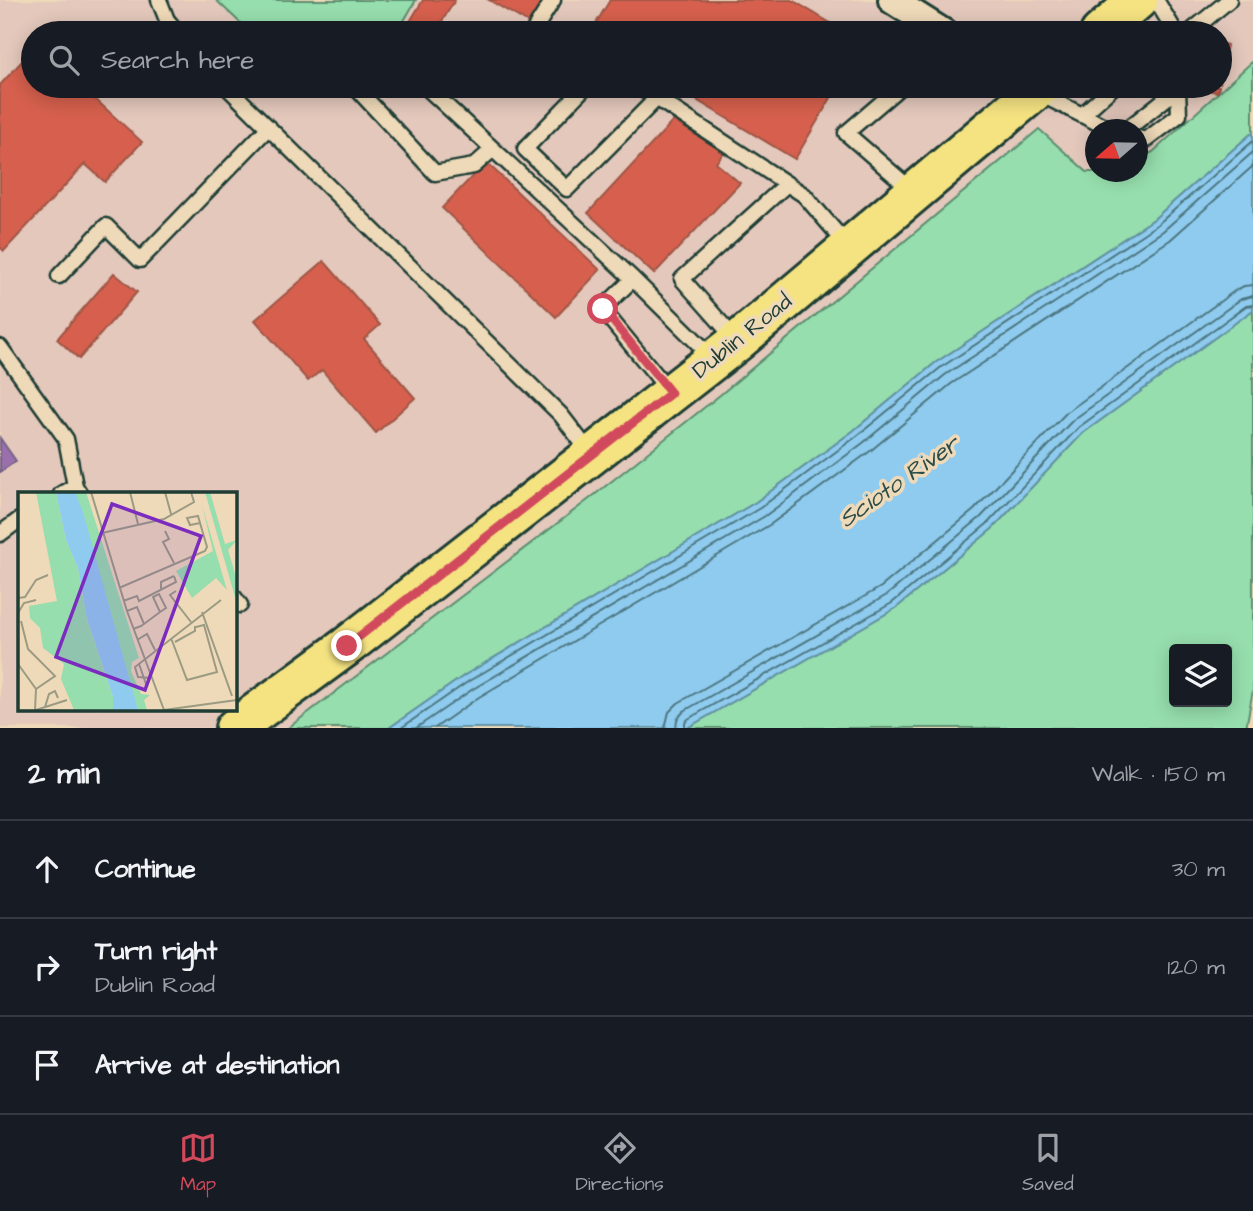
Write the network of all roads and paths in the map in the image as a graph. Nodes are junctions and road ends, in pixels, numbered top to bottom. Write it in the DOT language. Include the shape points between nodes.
graph roads {
  1 [pos="159,0"];
  2 [pos="553,0"];
  3 [pos="892,0"];
  4 [pos="1138,0"];
  5 [pos="1156,0"];
  6 [pos="1228,0"];
  7 [pos="168,21"];
  8 [pos="540,21"];
  9 [pos="925,21"];
  10 [pos="1114,21"];
  11 [pos="1169,21"];
  12 [pos="1203,21"];
  13 [pos="239,98"];
  14 [pos="365,98"];
  15 [pos="438,98"];
  16 [pos="575,98"];
  17 [pos="657,98"];
  18 [pos="887,98"];
  19 [pos="1023,98"];
  20 [pos="1052,98"];
  21 [pos="1101,98"];
  22 [pos="1166,98"];
  23 [pos="1179,98"];
  24 [pos="1082,115"];
  25 [pos="1090,119"];
  26 [pos="1140,119"];
  27 [pos="269,127"];
  28 [pos="1148,139"];
  29 [pos="493,149"];
  30 [pos="787,184"];
  31 [pos="914,193"];
  32 [pos="849,247"];
  33 [pos="58,276"];
  34 [pos="633,279"];
  35 [pos="0,346"];
  36 [pos="725,350"];
  37 [pos="671,393"];
  38 [pos="592,456"];
  39 [pos="77,490"];
  40 [pos="18,521"];
  41 [pos="0,534"];
  42 [pos="236,723"];
  1 -- 7 [label="lane"];
  2 -- 8 [label="lane"];
  3 -- 9 [label="street"];
  4 -- 10 [label="main road"];
  5 -- 11 [label="lane"];
  6 -- 12 [label="lane"];
  13 -- 27 [label="lane"];
  14 -- 29 [label="lane" via="435,173 474,166"];
  15 -- 29 [label="lane"];
  16 -- 17 [label="lane" via="526,149 567,189"];
  17 -- 30 [label="lane"];
  18 -- 31 [label="lane" via="846,133"];
  19 -- 31 [label="main road, Dublin Road"];
  20 -- 24 [label="lane"];
  21 -- 24 [label="lane"];
  22 -- 26 [label="lane"];
  23 -- 28 [label="lane" via="1180,115"];
  24 -- 25 [label="lane"];
  27 -- 33 [label="lane" via="141,260 106,226"];
  27 -- 38 [label="lane" via="561,415"];
  29 -- 34 [label="lane"];
  30 -- 32 [label="lane" via="804,195"];
  30 -- 36 [label="lane" via="682,279"];
  31 -- 32 [label="main road, Dublin Road"];
  32 -- 36 [label="main road, Dublin Road"];
  34 -- 36 [label="lane"];
  34 -- 37 [label="lane" via="603,309"];
  35 -- 39 [label="lane" via="65,439"];
  36 -- 37 [label="main road, Dublin Road"];
  37 -- 38 [label="main road, Dublin Road"];
  38 -- 42 [label="main road, Dublin Road" via="358,638"];
  40 -- 41 [label="lane"];
}
